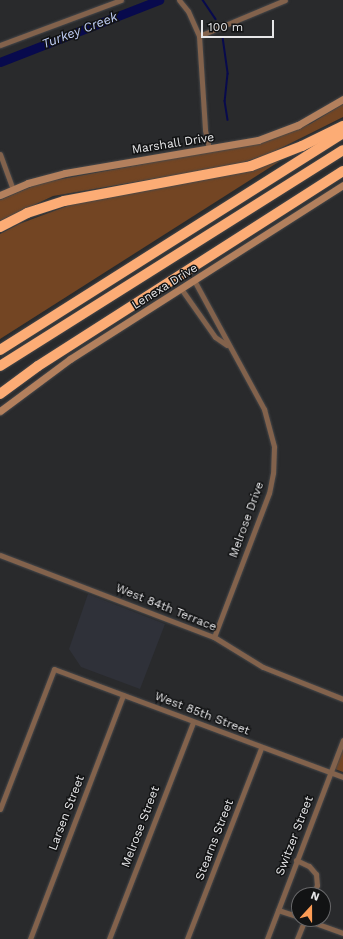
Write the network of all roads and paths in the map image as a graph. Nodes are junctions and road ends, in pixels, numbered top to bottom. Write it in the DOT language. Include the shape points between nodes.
graph roads {
  1 [pos="121,0"];
  2 [pos="179,0"];
  3 [pos="285,0"];
  4 [pos="199,36"];
  5 [pos="0,45"];
  6 [pos="343,99"];
  7 [pos="343,126"];
  8 [pos="343,133"];
  9 [pos="209,149"];
  10 [pos="343,150"];
  11 [pos="0,154"];
  12 [pos="343,171"];
  13 [pos="343,185"];
  14 [pos="13,189"];
  15 [pos="0,195"];
  16 [pos="0,227"];
  17 [pos="195,282"];
  18 [pos="182,290"];
  19 [pos="36,344"];
  20 [pos="227,346"];
  21 [pos="0,350"];
  22 [pos="0,366"];
  23 [pos="0,374"];
  24 [pos="1,393"];
  25 [pos="0,411"];
  26 [pos="0,555"];
  27 [pos="214,637"];
  28 [pos="123,695"];
  29 [pos="343,699"];
  30 [pos="193,722"];
  31 [pos="343,740"];
  32 [pos="261,748"];
  33 [pos="330,773"];
  34 [pos="343,778"];
  35 [pos="0,809"];
  36 [pos="296,860"];
  37 [pos="316,887"];
  38 [pos="278,910"];
  39 [pos="291,914"];
  40 [pos="301,927"];
  41 [pos="326,927"];
  42 [pos="343,933"];
  43 [pos="30,939"];
  44 [pos="109,939"];
  45 [pos="187,939"];
  46 [pos="267,939"];
  47 [pos="297,939"];
  1 -- 5 [label="street"];
  2 -- 4 [label="street" via="188,11"];
  3 -- 4 [label="street"];
  4 -- 9 [label="street" via="205,130"];
  6 -- 9 [label="street, Marshall Drive" via="313,117 280,132 244,144"];
  7 -- 16 [label="highway" via="251,166 64,201 27,213"];
  8 -- 21 [label="highway"];
  9 -- 14 [label="street, Marshall Drive" via="65,173"];
  10 -- 19 [label="highway"];
  11 -- 14 [label="street"];
  12 -- 24 [label="highway"];
  13 -- 17 [label="street, Lenexa Drive"];
  14 -- 15 [label="street, Marshall Drive"];
  17 -- 18 [label="street, Lenexa Drive"];
  17 -- 20 [label="street, Melrose Drive" via="225,334"];
  18 -- 20 [label="street, Melrose Drive" via="215,337"];
  18 -- 25 [label="street, Lenexa Drive" via="70,359"];
  19 -- 22 [label="highway"];
  19 -- 23 [label="highway"];
  20 -- 27 [label="street, Melrose Drive" via="264,409 272,434 274,460 269,492"];
  26 -- 27 [label="street, West 84th Terrace"];
  27 -- 29 [label="street, West 84th Terrace" via="263,667"];
  28 -- 30 [label="street, West 85th Street"];
  28 -- 35 [label="street, West 85th Street" via="54,669"];
  28 -- 43 [label="street, Larsen Street"];
  30 -- 32 [label="street, West 85th Street"];
  30 -- 44 [label="street, Melrose Street"];
  31 -- 33 [label="street, Switzer Street"];
  32 -- 33 [label="street, West 85th Street"];
  32 -- 45 [label="street, Stearns Street"];
  33 -- 34 [label="street, West 85th Street"];
  33 -- 36 [label="street, Switzer Street"];
  36 -- 37 [label="street" via="309,866 316,874"];
  36 -- 38 [label="street, Switzer Street"];
  38 -- 39 [label="street"];
  38 -- 46 [label="street, Switzer Street"];
  40 -- 47 [label="street"];
  41 -- 42 [label="street"];
}
